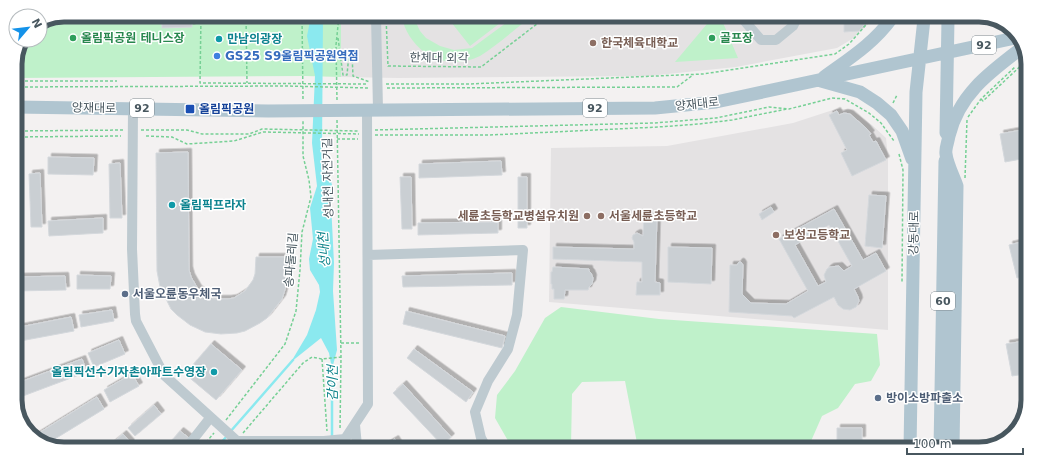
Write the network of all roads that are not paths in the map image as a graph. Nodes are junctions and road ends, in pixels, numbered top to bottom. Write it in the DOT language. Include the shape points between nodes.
graph roads {
  1 [pos="376,22"];
  2 [pos="745,22"];
  3 [pos="795,22"];
  4 [pos="889,22"];
  5 [pos="924,22"];
  6 [pos="948,22"];
  7 [pos="1013,39"];
  8 [pos="1019,50"];
  9 [pos="947,53"];
  10 [pos="920,59"];
  11 [pos="819,80"];
  12 [pos="22,107"];
  13 [pos="133,108"];
  14 [pos="373,110"];
  15 [pos="945,154"];
  16 [pos="915,167"];
  17 [pos="368,255"];
  18 [pos="210,418"];
  19 [pos="355,425"];
  20 [pos="325,440"];
  21 [pos="238,441"];
  22 [pos="191,442"];
  23 [pos="357,442"];
  24 [pos="483,442"];
  25 [pos="910,442"];
  26 [pos="940,442"];
  27 [pos="953,442"];
  1 -- 14 [label="street" via="377,86"];
  2 -- 3 [label="street" via="761,40 776,40"];
  4 -- 11 [label="main road" via="866,48"];
  5 -- 10 [label="main road, 강동대로"];
  6 -- 9 [label="main road, 60"];
  7 -- 9 [label="main road, 양재대로 / 92"];
  8 -- 15 [label="main road" via="977,85 958,109"];
  9 -- 10 [label="main road, 양재대로 / 92"];
  9 -- 15 [label="main road, 60"];
  10 -- 11 [label="main road, 양재대로 / 92"];
  10 -- 16 [label="main road, 강동대로" via="916,92"];
  11 -- 14 [label="main road, 양재대로 / 92" via="716,102 655,108"];
  11 -- 16 [label="main road" via="860,92 889,113 902,131"];
  12 -- 13 [label="main road, 양재대로 / 92"];
  13 -- 14 [label="main road, 양재대로 / 92"];
  13 -- 18 [label="street" via="132,249 136,321 164,375"];
  14 -- 17 [label="street" via="368,136"];
  15 -- 26 [label="main road, 60"];
  15 -- 27 [label="main road" via="957,186"];
  16 -- 25 [label="main road, 강동대로"];
  17 -- 19 [label="street" via="368,404"];
  17 -- 24 [label="street" via="523,250 517,315 508,349 488,381 475,412"];
  18 -- 21 [label="street"];
  18 -- 22 [label="street"];
  19 -- 20 [label="street" via="342,436"];
  19 -- 23 [label="street"];
  20 -- 21 [label="street"];
}
